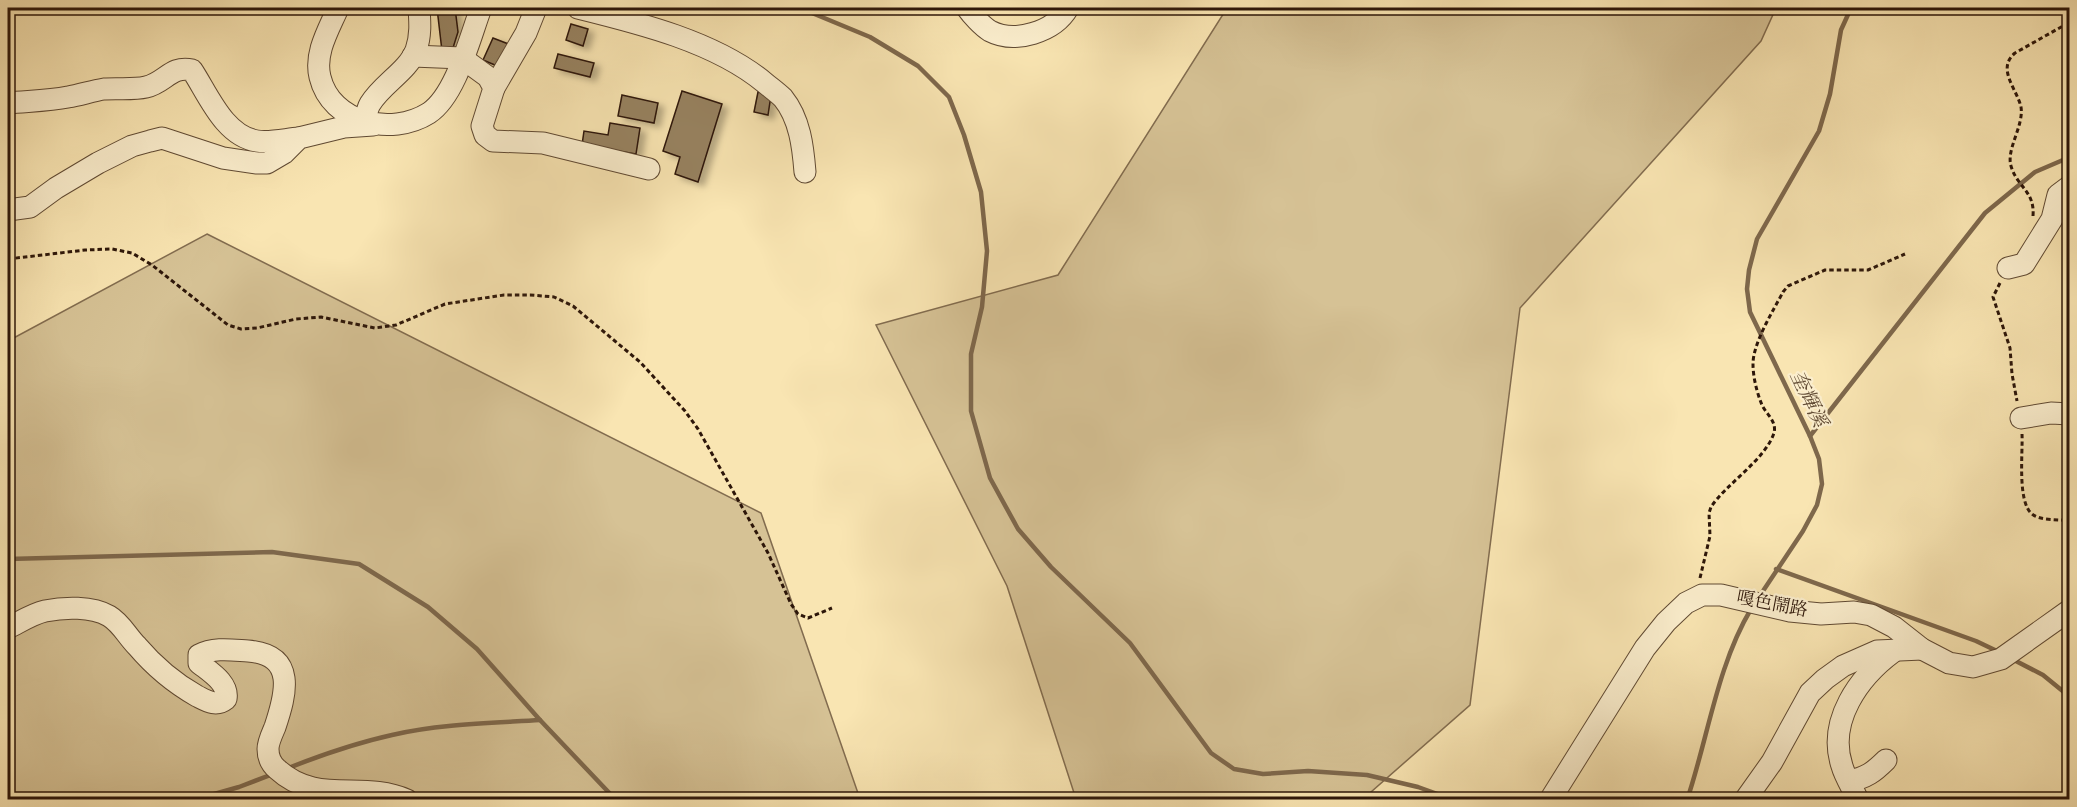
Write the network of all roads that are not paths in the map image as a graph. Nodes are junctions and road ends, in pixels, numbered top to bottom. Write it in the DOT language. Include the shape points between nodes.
graph roads {
  1 [pos="338,8"];
  2 [pos="419,8"];
  3 [pos="481,8"];
  4 [pos="536,8"];
  5 [pos="578,8"];
  6 [pos="967,8"];
  7 [pos="1068,8"];
  8 [pos="412,56"];
  9 [pos="462,58"];
  10 [pos="494,88"];
  11 [pos="8,103"];
  12 [pos="369,123"];
  13 [pos="299,138"];
  14 [pos="649,169"];
  15 [pos="805,172"];
  16 [pos="2070,186"];
  17 [pos="8,210"];
  18 [pos="2008,268"];
  19 [pos="2070,414"];
  20 [pos="2021,418"];
  21 [pos="2070,610"];
  22 [pos="8,628"];
  23 [pos="1922,649"];
  24 [pos="1893,652"];
  25 [pos="1886,760"];
  26 [pos="1853,790"];
  27 [pos="407,800"];
  28 [pos="1550,800"];
  29 [pos="1745,800"];
  1 -- 12 [label="street" via="319,52 320,77 332,103"];
  2 -- 8 [label="street" via="419,37"];
  3 -- 9 [label="street"];
  4 -- 10 [label="street"];
  5 -- 15 [label="street" via="680,37 758,77 783,98 795,118 803,143"];
  6 -- 7 [label="street" via="989,30 1014,38 1038,32 1063,16"];
  8 -- 9 [label="street"];
  8 -- 12 [label="street" via="369,105"];
  9 -- 10 [label="street" via="488,77"];
  9 -- 12 [label="street" via="447,93 429,112 406,122"];
  10 -- 14 [label="street" via="482,126 493,141 543,143"];
  11 -- 13 [label="street" via="67,98 107,89 144,88 183,68 192,70 225,122 242,136 256,141"];
  12 -- 13 [label="street"];
  13 -- 17 [label="street" via="276,159 257,163 223,158 162,138 124,150 89,168 30,207"];
  16 -- 18 [label="street" via="2058,195 2052,219 2024,264"];
  19 -- 20 [label="street"];
  21 -- 23 [label="street, 嘎色鬧路" via="2001,659 1973,667 1949,663"];
  22 -- 27 [label="street" via="44,611 78,609 108,615 171,679 215,704 226,699 228,692 199,663 199,654 229,650 267,655 284,672 281,709 268,747 275,767 289,778 319,790 374,790"];
  23 -- 24 [label="street"];
  23 -- 28 [label="street, 嘎色鬧路" via="1894,627 1870,615 1790,611 1702,594 1686,603 1645,648"];
  24 -- 26 [label="street" via="1859,683 1846,707 1838,743 1842,768"];
  24 -- 29 [label="street" via="1877,651 1859,657 1810,693 1772,762"];
  25 -- 26 [label="street"];
}
